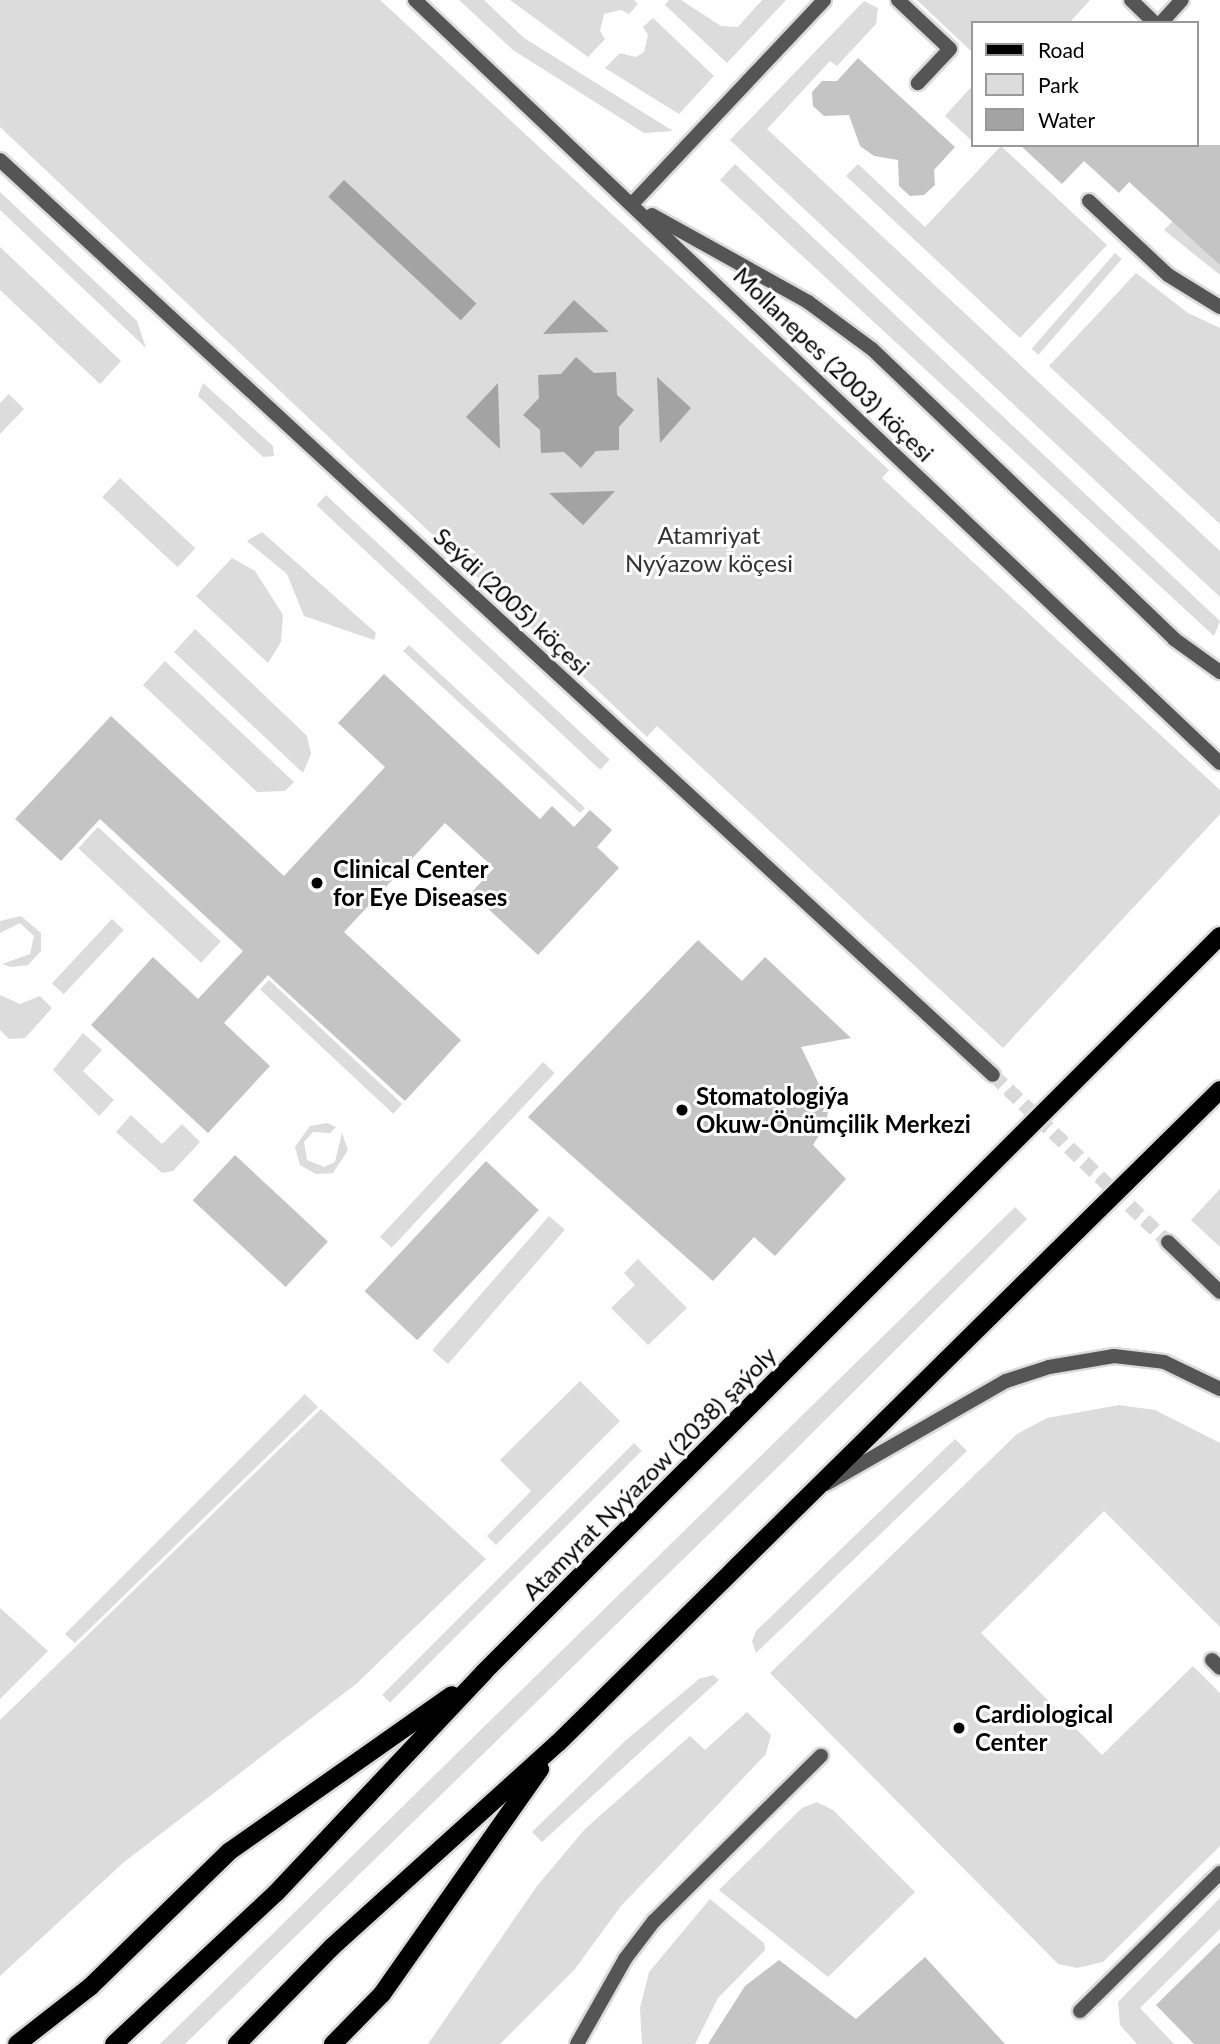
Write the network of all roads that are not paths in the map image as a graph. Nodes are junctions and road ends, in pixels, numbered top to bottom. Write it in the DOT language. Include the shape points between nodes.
graph roads {
  1 [pos="415,0"];
  2 [pos="824,0"];
  3 [pos="898,0"];
  4 [pos="1131,0"];
  5 [pos="1182,0"];
  6 [pos="1153,21"];
  7 [pos="1163,21"];
  8 [pos="918,83"];
  9 [pos="0,160"];
  10 [pos="1089,201"];
  11 [pos="632,204"];
  12 [pos="1220,307"];
  13 [pos="1220,672"];
  14 [pos="1220,763"];
  15 [pos="1220,936"];
  16 [pos="993,1075"];
  17 [pos="1220,1090"];
  18 [pos="1168,1242"];
  19 [pos="1220,1292"];
  20 [pos="1220,1388"];
  21 [pos="819,1489"];
  22 [pos="484,1672"];
  23 [pos="558,1743"];
  24 [pos="821,1756"];
  25 [pos="1220,1873"];
  26 [pos="1080,2011"];
  27 [pos="18,2044"];
  28 [pos="114,2044"];
  29 [pos="237,2044"];
  30 [pos="333,2044"];
  31 [pos="577,2044"];
  1 -- 11 [label="street, Mollanepes (2003) köçesi"];
  2 -- 11 [label="street"];
  3 -- 8 [label="street" via="950,49"];
  4 -- 6 [label="street"];
  5 -- 7 [label="street"];
  9 -- 16 [label="street, Seýdi (2005) köçesi"];
  10 -- 12 [label="street" via="1168,275"];
  11 -- 13 [label="street" via="808,302 872,349 1174,639"];
  11 -- 14 [label="street, Mollanepes (2003) köçesi"];
  15 -- 22 [label="main road, Atamyrat Nyýazow (2038) şaýoly"];
  17 -- 21 [label="main road"];
  18 -- 19 [label="street"];
  20 -- 21 [label="street" via="1164,1362 1114,1356 1049,1367 1006,1381"];
  21 -- 23 [label="main road"];
  22 -- 27 [label="main road" via="230,1851 90,1987"];
  22 -- 28 [label="main road, Atamyrat Nyýazow (2038) şaýoly" via="276,1893"];
  23 -- 29 [label="main road" via="332,1947"];
  23 -- 30 [label="main road" via="382,1994"];
  24 -- 31 [label="street" via="654,1921 625,1959"];
  25 -- 26 [label="street"];
}
